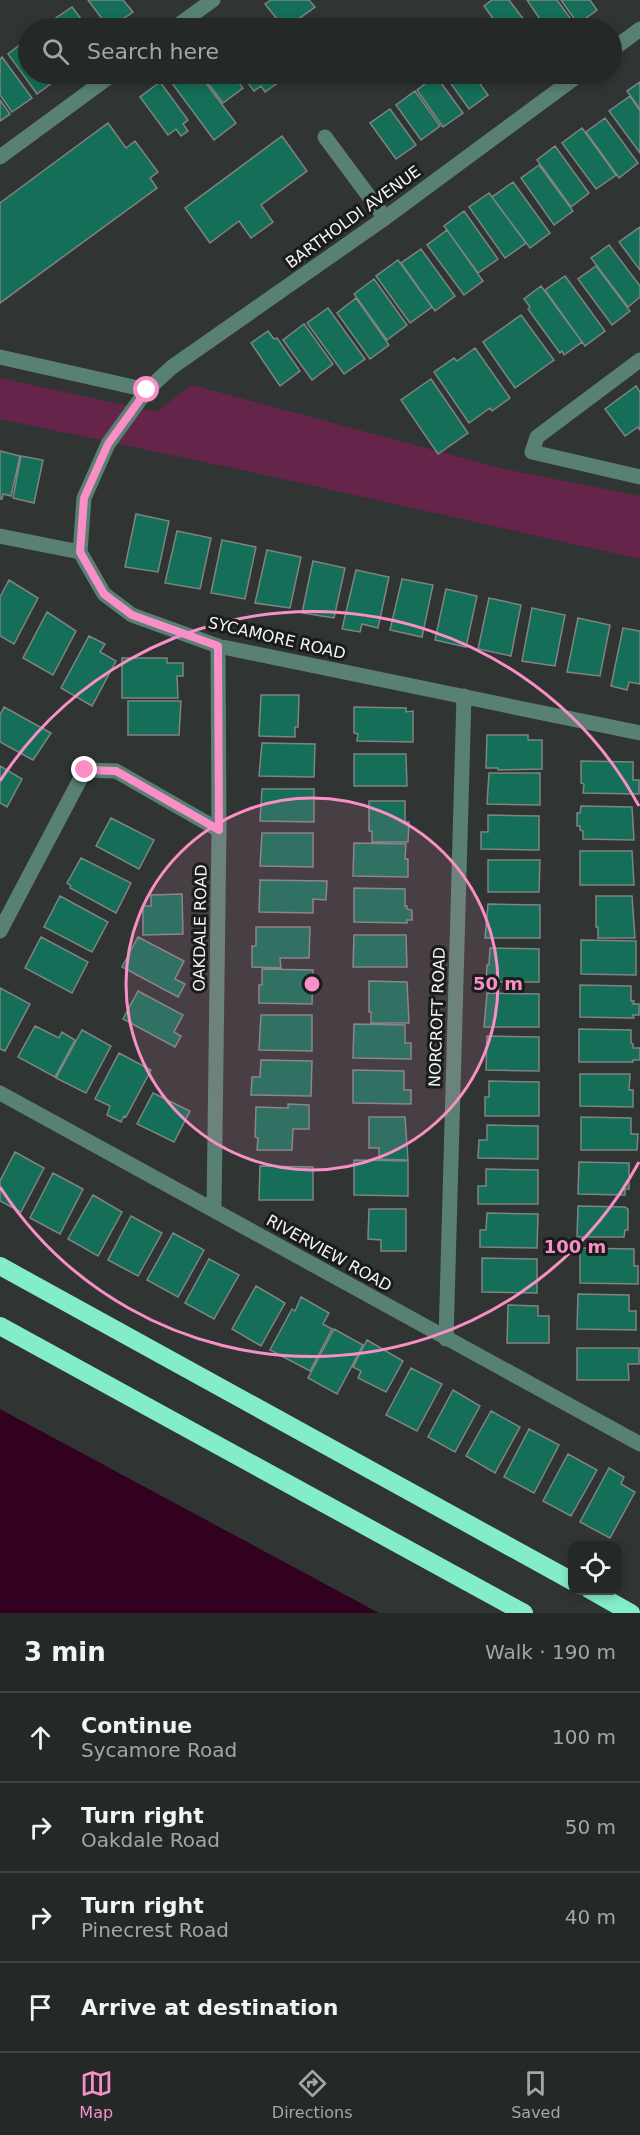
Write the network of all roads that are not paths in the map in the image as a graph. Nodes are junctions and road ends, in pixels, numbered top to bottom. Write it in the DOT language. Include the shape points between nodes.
graph roads {
  1 [pos="213,0"];
  2 [pos="188,18"];
  3 [pos="640,29"];
  4 [pos="622,42"];
  5 [pos="100,84"];
  6 [pos="566,84"];
  7 [pos="325,137"];
  8 [pos="0,158"];
  9 [pos="385,218"];
  10 [pos="0,357"];
  11 [pos="640,360"];
  12 [pos="147,390"];
  13 [pos="640,477"];
  14 [pos="0,536"];
  15 [pos="80,552"];
  16 [pos="218,646"];
  17 [pos="464,696"];
  18 [pos="640,733"];
  19 [pos="219,830"];
  20 [pos="0,931"];
  21 [pos="0,1093"];
  22 [pos="214,1210"];
  23 [pos="0,1266"];
  24 [pos="0,1326"];
  25 [pos="446,1339"];
  26 [pos="640,1444"];
  27 [pos="568,1578"];
  28 [pos="599,1595"];
  29 [pos="524,1613"];
  30 [pos="631,1613"];
  1 -- 2 [label="street"];
  3 -- 4 [label="street"];
  5 -- 8 [label="street"];
  6 -- 9 [label="street, BARTHOLDI AVENUE"];
  7 -- 9 [label="street"];
  9 -- 12 [label="street, BARTHOLDI AVENUE" via="172,367"];
  10 -- 12 [label="street"];
  11 -- 13 [label="street" via="537,437 532,452"];
  12 -- 15 [label="street" via="108,444 84,498"];
  14 -- 15 [label="street"];
  15 -- 16 [label="street, SYCAMORE ROAD" via="104,594 132,615"];
  16 -- 17 [label="street, SYCAMORE ROAD"];
  16 -- 19 [label="street, OAKDALE ROAD"];
  17 -- 18 [label="street, SYCAMORE ROAD"];
  17 -- 25 [label="street, NORCROFT ROAD"];
  19 -- 20 [label="street" via="116,771 85,770"];
  19 -- 22 [label="street, OAKDALE ROAD"];
  21 -- 22 [label="street, RIVERVIEW ROAD"];
  22 -- 25 [label="street, RIVERVIEW ROAD"];
  23 -- 27 [label="highway"];
  24 -- 29 [label="highway"];
  25 -- 26 [label="street, RIVERVIEW ROAD"];
  28 -- 30 [label="highway"];
}
